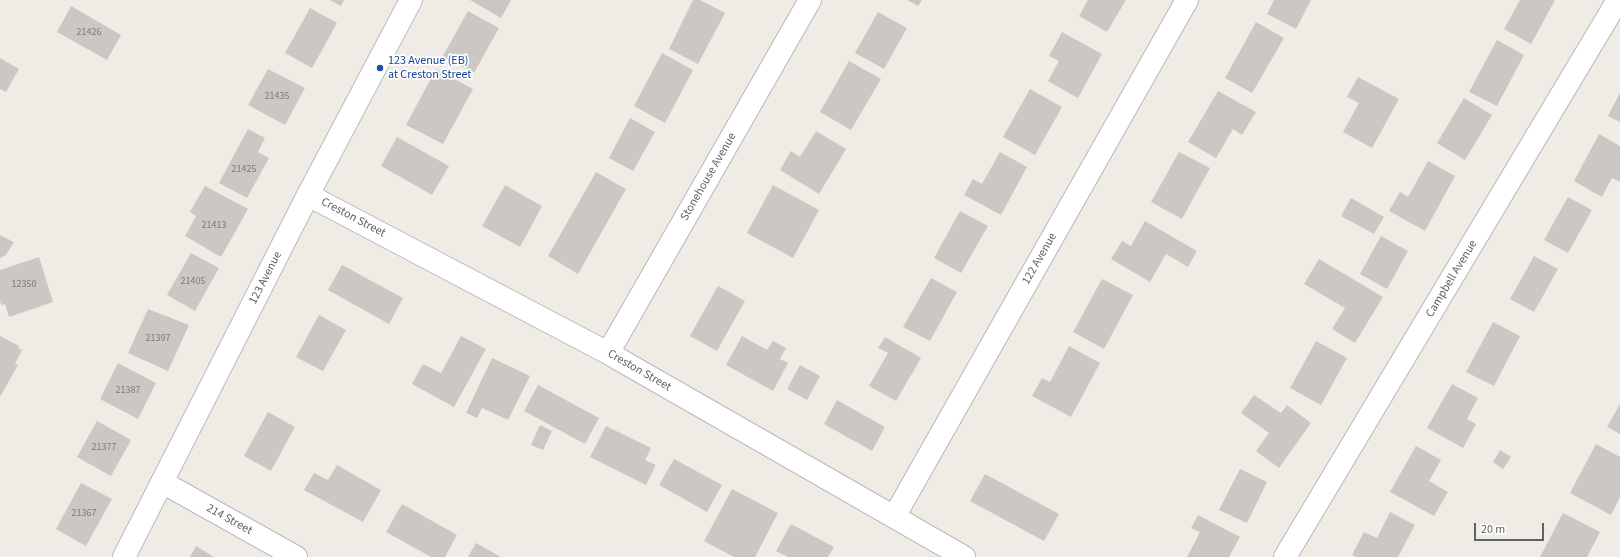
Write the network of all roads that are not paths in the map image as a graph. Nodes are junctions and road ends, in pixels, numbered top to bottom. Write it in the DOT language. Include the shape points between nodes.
graph roads {
  1 [pos="410,0"];
  2 [pos="810,0"];
  3 [pos="1187,0"];
  4 [pos="1618,0"];
  5 [pos="308,195"];
  6 [pos="608,353"];
  7 [pos="162,482"];
  8 [pos="894,517"];
  9 [pos="124,557"];
  10 [pos="296,557"];
  11 [pos="964,557"];
  12 [pos="1286,557"];
  1 -- 5 [label="street, 123 Avenue"];
  2 -- 6 [label="street, Stonehouse Avenue"];
  3 -- 8 [label="street, 122 Avenue"];
  4 -- 12 [label="street, Campbell Avenue"];
  5 -- 6 [label="street, Creston Street"];
  5 -- 7 [label="street, 123 Avenue"];
  6 -- 8 [label="street, Creston Street"];
  7 -- 9 [label="street, 123 Avenue"];
  7 -- 10 [label="street, 214 Street"];
  8 -- 11 [label="street, Creston Street"];
}
